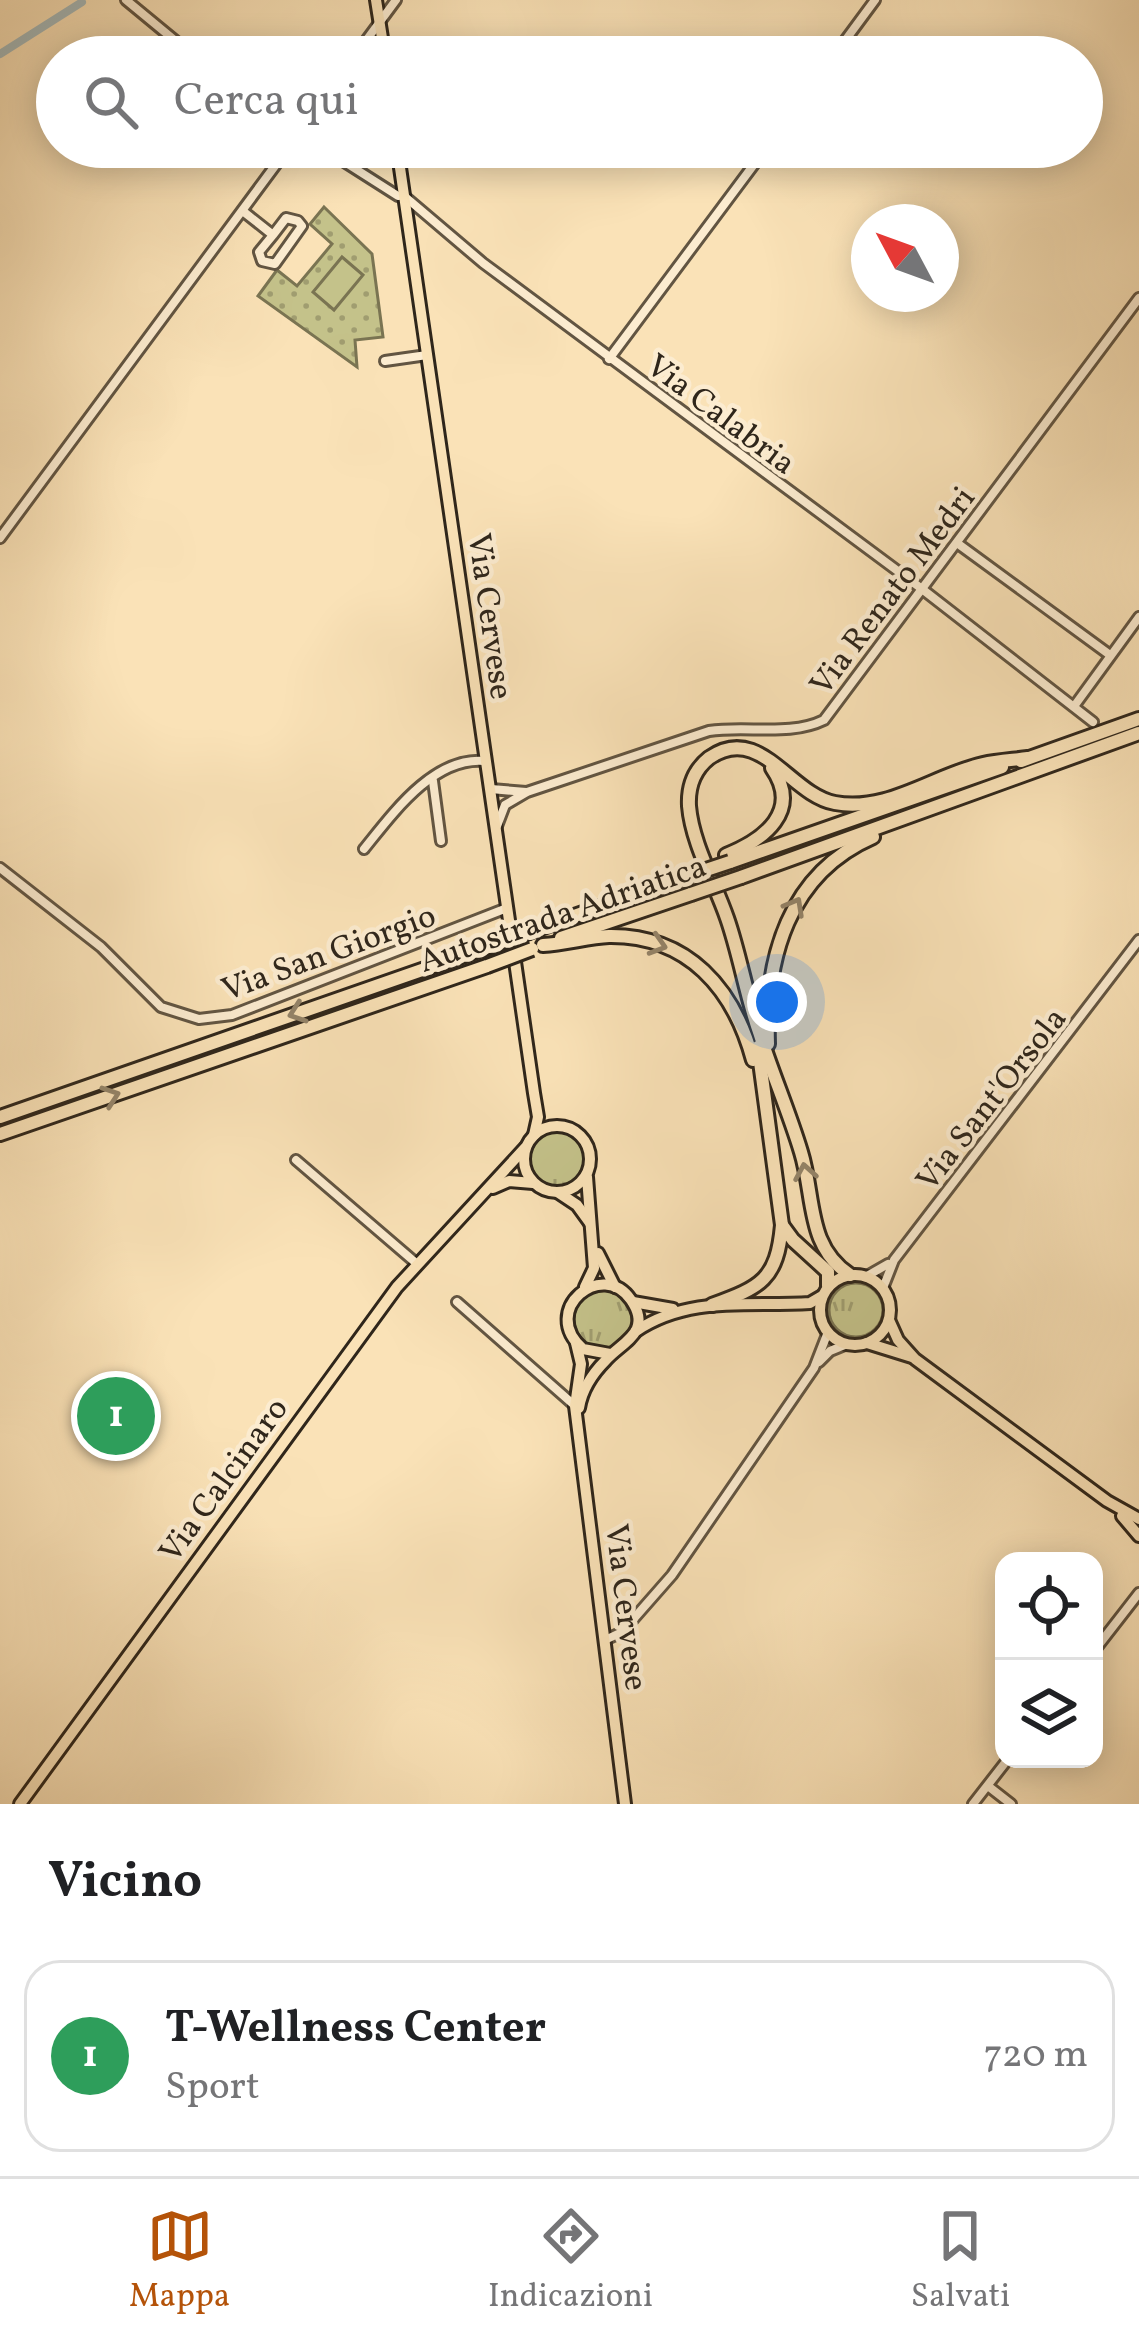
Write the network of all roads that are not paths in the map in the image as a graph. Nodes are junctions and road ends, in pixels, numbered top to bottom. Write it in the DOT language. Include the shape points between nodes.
graph roads {
  1 [pos="126,0"];
  2 [pos="376,0"];
  3 [pos="396,0"];
  4 [pos="875,0"];
  5 [pos="380,22"];
  6 [pos="170,36"];
  7 [pos="370,36"];
  8 [pos="382,36"];
  9 [pos="848,36"];
  10 [pos="274,168"];
  11 [pos="354,168"];
  12 [pos="400,168"];
  13 [pos="751,168"];
  14 [pos="403,195"];
  15 [pos="244,212"];
  16 [pos="273,235"];
  17 [pos="1139,298"];
  18 [pos="428,356"];
  19 [pos="609,358"];
  20 [pos="386,361"];
  21 [pos="0,538"];
  22 [pos="957,542"];
  23 [pos="922,590"];
  24 [pos="1139,617"];
  25 [pos="1110,656"];
  26 [pos="1075,705"];
  27 [pos="1093,722"];
  28 [pos="1135,727"];
  29 [pos="1091,743"];
  30 [pos="765,757"];
  31 [pos="1028,758"];
  32 [pos="486,761"];
  33 [pos="432,779"];
  34 [pos="491,789"];
  35 [pos="527,792"];
  36 [pos="944,803"];
  37 [pos="496,828"];
  38 [pos="441,841"];
  39 [pos="364,849"];
  40 [pos="728,858"];
  41 [pos="0,868"];
  42 [pos="507,908"];
  43 [pos="1139,940"];
  44 [pos="538,947"];
  45 [pos="757,1028"];
  46 [pos="768,1060"];
  47 [pos="761,1088"];
  48 [pos="534,1093"];
  49 [pos="0,1118"];
  50 [pos="559,1126"];
  51 [pos="0,1134"];
  52 [pos="534,1135"];
  53 [pos="525,1148"];
  54 [pos="296,1160"];
  55 [pos="586,1174"];
  56 [pos="533,1184"];
  57 [pos="559,1193"];
  58 [pos="481,1196"];
  59 [pos="782,1226"];
  60 [pos="594,1236"];
  61 [pos="894,1260"];
  62 [pos="416,1263"];
  63 [pos="850,1274"];
  64 [pos="867,1276"];
  65 [pos="615,1287"];
  66 [pos="883,1288"];
  67 [pos="583,1290"];
  68 [pos="825,1292"];
  69 [pos="458,1302"];
  70 [pos="633,1302"];
  71 [pos="785,1303"];
  72 [pos="712,1305"];
  73 [pos="676,1310"];
  74 [pos="889,1320"];
  75 [pos="824,1327"];
  76 [pos="636,1331"];
  77 [pos="576,1343"];
  78 [pos="867,1343"];
  79 [pos="847,1344"];
  80 [pos="610,1354"];
  81 [pos="915,1359"];
  82 [pos="814,1368"];
  83 [pos="575,1385"];
  84 [pos="559,1389"];
  85 [pos="576,1412"];
  86 [pos="1106,1501"];
  87 [pos="1139,1520"];
  88 [pos="1139,1536"];
  89 [pos="1139,1593"];
  90 [pos="1103,1639"];
  91 [pos="605,1640"];
  92 [pos="1001,1768"];
  93 [pos="988,1786"];
  94 [pos="20,1804"];
  95 [pos="625,1804"];
  96 [pos="973,1804"];
  97 [pos="1011,1804"];
  1 -- 6 [label="street"];
  2 -- 5 [label="main road"];
  3 -- 5 [label="street"];
  4 -- 9 [label="street"];
  5 -- 7 [label="street"];
  5 -- 8 [label="main road"];
  10 -- 15 [label="street"];
  11 -- 14 [label="street, Via Calabria"];
  12 -- 14 [label="main road, Via Cervese"];
  13 -- 19 [label="street"];
  14 -- 18 [label="main road, Via Cervese"];
  14 -- 19 [label="street, Via Calabria"];
  15 -- 16 [label="street"];
  15 -- 21 [label="street"];
  16 -- 16 [label="street" via="260,252 268,264 302,226 286,218"];
  17 -- 22 [label="street, Via Renato Medri"];
  18 -- 20 [label="street"];
  18 -- 32 [label="main road, Via Cervese"];
  19 -- 23 [label="street, Via Calabria"];
  22 -- 23 [label="street, Via Renato Medri"];
  22 -- 25 [label="street"];
  23 -- 26 [label="street, Via Calabria"];
  23 -- 35 [label="street, Via Renato Medri" via="824,720 789,730 709,731"];
  24 -- 25 [label="street"];
  25 -- 26 [label="street"];
  26 -- 27 [label="street, Via Calabria"];
  28 -- 29 [label="highway, Autostrada Adriatica"];
  29 -- 31 [label="highway, Autostrada Adriatica"];
  29 -- 36 [label="highway, Autostrada Adriatica"];
  30 -- 31 [label="highway" via="809,793 856,806 981,764"];
  30 -- 40 [label="highway" via="782,789 779,817"];
  30 -- 45 [label="highway" via="738,747 716,754 693,777 689,805"];
  31 -- 40 [label="highway, Autostrada Adriatica"];
  32 -- 33 [label="street" via="458,761"];
  32 -- 34 [label="main road, Via Cervese"];
  33 -- 38 [label="street"];
  33 -- 39 [label="street"];
  34 -- 35 [label="street, Via Renato Medri"];
  34 -- 37 [label="main road, Via Cervese"];
  35 -- 37 [label="street" via="505,805"];
  36 -- 44 [label="highway, Autostrada Adriatica, bridge"];
  46 -- 36 [label="highway, one-way" via="772,971 798,897 840,854"];
  37 -- 42 [label="main road, Via Cervese"];
  40 -- 49 [label="highway, Autostrada Adriatica, one-way, bridge"];
  41 -- 42 [label="street, Via San Giorgio" via="101,947 154,1003 199,1019 232,1015"];
  42 -- 48 [label="main road, Via Cervese"];
  43 -- 61 [label="street, Via Sant'Orsola"];
  44 -- 47 [label="highway, one-way" via="633,938 698,962 745,1028"];
  51 -- 44 [label="highway, Autostrada Adriatica, one-way, bridge"];
  45 -- 46 [label="highway"];
  45 -- 47 [label="highway"];
  63 -- 46 [label="highway, one-way" via="822,1245 803,1157"];
  47 -- 59 [label="highway"];
  48 -- 50 [label="main road, Via Cervese"];
  48 -- 52 [label="main road, Via Cervese"];
  50 -- 52 [label="main road"];
  50 -- 55 [label="main road" via="588,1147"];
  52 -- 53 [label="main road"];
  53 -- 56 [label="main road"];
  53 -- 58 [label="main road, Via Calcinaro"];
  54 -- 62 [label="street"];
  55 -- 57 [label="main road"];
  55 -- 60 [label="main road"];
  56 -- 57 [label="main road"];
  56 -- 58 [label="main road" via="509,1180"];
  57 -- 60 [label="main road" via="583,1210"];
  58 -- 62 [label="main road, Via Calcinaro"];
  59 -- 68 [label="highway" via="829,1273"];
  59 -- 72 [label="highway" via="765,1280"];
  60 -- 65 [label="main road"];
  60 -- 67 [label="main road" via="594,1268"];
  61 -- 64 [label="street"];
  61 -- 66 [label="street, Via Sant'Orsola"];
  62 -- 94 [label="main road, Via Calcinaro"];
  63 -- 64 [label="main road"];
  63 -- 68 [label="main road"];
  64 -- 66 [label="main road"];
  65 -- 67 [label="main road"];
  65 -- 70 [label="main road"];
  66 -- 74 [label="main road"];
  67 -- 77 [label="main road" via="568,1315"];
  68 -- 71 [label="main road" via="810,1303"];
  68 -- 75 [label="main road"];
  69 -- 84 [label="street"];
  70 -- 73 [label="main road"];
  70 -- 76 [label="main road"];
  71 -- 72 [label="main road"];
  71 -- 75 [label="main road"];
  72 -- 73 [label="main road"];
  73 -- 76 [label="main road"];
  74 -- 78 [label="main road"];
  74 -- 81 [label="main road"];
  75 -- 79 [label="main road"];
  75 -- 82 [label="street"];
  76 -- 80 [label="main road"];
  77 -- 80 [label="main road"];
  77 -- 83 [label="main road, Via Cervese"];
  78 -- 79 [label="main road"];
  78 -- 81 [label="main road"];
  79 -- 82 [label="street"];
  80 -- 85 [label="main road"];
  81 -- 86 [label="main road"];
  82 -- 91 [label="street" via="672,1575 622,1632"];
  83 -- 84 [label="street"];
  83 -- 85 [label="main road, Via Cervese"];
  84 -- 85 [label="street"];
  85 -- 91 [label="main road, Via Cervese"];
  86 -- 87 [label="main road"];
  86 -- 88 [label="main road"];
  89 -- 90 [label="street"];
  91 -- 95 [label="main road, Via Cervese"];
  92 -- 93 [label="street"];
  93 -- 96 [label="street"];
  93 -- 97 [label="street"];
}
